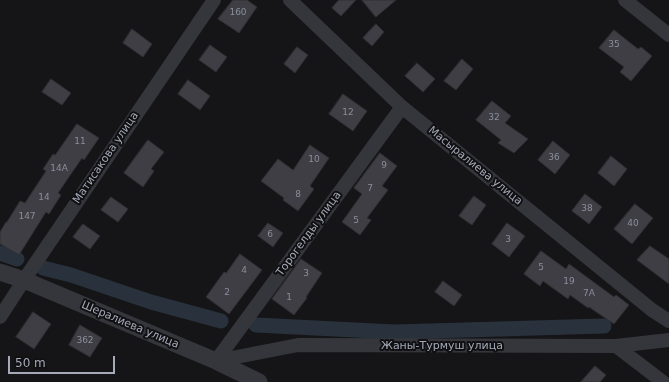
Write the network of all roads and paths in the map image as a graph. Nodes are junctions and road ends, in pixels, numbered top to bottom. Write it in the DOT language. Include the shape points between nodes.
graph roads {
  1 [pos="214,0"];
  2 [pos="290,0"];
  3 [pos="625,0"];
  4 [pos="669,35"];
  5 [pos="402,107"];
  6 [pos="0,272"];
  7 [pos="24,280"];
  8 [pos="0,317"];
  9 [pos="669,321"];
  10 [pos="669,340"];
  11 [pos="616,346"];
  12 [pos="216,361"];
  13 [pos="259,382"];
  14 [pos="663,382"];
  1 -- 7 [label="street, Матисакова улица"];
  2 -- 5 [label="street, Масыралиева улица"];
  3 -- 4 [label="street"];
  5 -- 9 [label="street, Масыралиева улица" via="652,310"];
  5 -- 12 [label="street, Торогелды улица"];
  6 -- 7 [label="street, Шералиева улица"];
  7 -- 8 [label="street, Матисакова улица"];
  7 -- 12 [label="street, Шералиева улица"];
  10 -- 11 [label="street, Жаны-Турмуш улица"];
  11 -- 12 [label="street, Жаны-Турмуш улица" via="298,345"];
  11 -- 14 [label="street"];
  12 -- 13 [label="street, Шералиева улица"];
}
